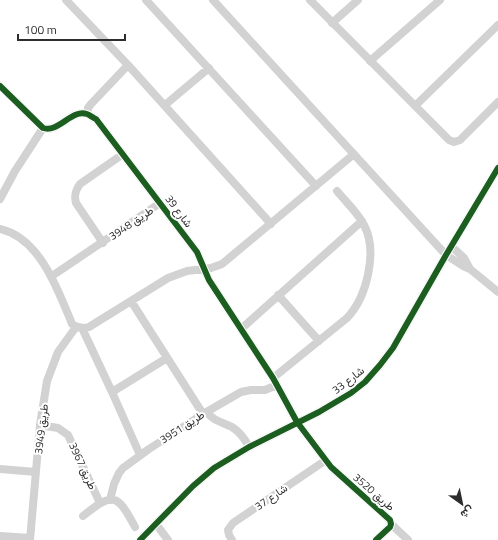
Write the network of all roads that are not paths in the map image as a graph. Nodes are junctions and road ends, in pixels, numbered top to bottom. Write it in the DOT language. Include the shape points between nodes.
graph roads {
  1 [pos="146,0"];
  2 [pos="213,0"];
  3 [pos="310,0"];
  4 [pos="358,0"];
  5 [pos="440,0"];
  6 [pos="70,2"];
  7 [pos="332,23"];
  8 [pos="498,25"];
  9 [pos="370,61"];
  10 [pos="128,65"];
  11 [pos="209,68"];
  12 [pos="0,86"];
  13 [pos="498,102"];
  14 [pos="165,105"];
  15 [pos="415,106"];
  16 [pos="87,114"];
  17 [pos="43,128"];
  18 [pos="123,154"];
  19 [pos="354,154"];
  20 [pos="498,168"];
  21 [pos="316,186"];
  22 [pos="336,191"];
  23 [pos="0,199"];
  24 [pos="160,203"];
  25 [pos="362,221"];
  26 [pos="271,224"];
  27 [pos="0,228"];
  28 [pos="103,243"];
  29 [pos="451,246"];
  30 [pos="446,255"];
  31 [pos="470,268"];
  32 [pos="204,269"];
  33 [pos="52,276"];
  34 [pos="498,292"];
  35 [pos="278,295"];
  36 [pos="131,301"];
  37 [pos="82,327"];
  38 [pos="241,329"];
  39 [pos="319,341"];
  40 [pos="167,358"];
  41 [pos="275,382"];
  42 [pos="112,392"];
  43 [pos="205,413"];
  44 [pos="298,422"];
  45 [pos="40,425"];
  46 [pos="249,447"];
  47 [pos="140,455"];
  48 [pos="326,460"];
  49 [pos="0,469"];
  50 [pos="36,472"];
  51 [pos="110,500"];
  52 [pos="100,503"];
  53 [pos="83,516"];
  54 [pos="156,524"];
  55 [pos="391,524"];
  56 [pos="135,526"];
  57 [pos="0,536"];
  58 [pos="228,538"];
  59 [pos="30,539"];
  60 [pos="140,540"];
  61 [pos="168,540"];
  62 [pos="376,540"];
  63 [pos="408,540"];
  1 -- 11 [label="street"];
  2 -- 19 [label="street"];
  3 -- 7 [label="street"];
  4 -- 7 [label="street"];
  5 -- 9 [label="street"];
  6 -- 10 [label="street"];
  7 -- 9 [label="street"];
  8 -- 15 [label="street"];
  9 -- 15 [label="street"];
  10 -- 14 [label="street"];
  10 -- 16 [label="street" via="91,104"];
  11 -- 14 [label="street"];
  11 -- 21 [label="street"];
  12 -- 17 [label="street"];
  13 -- 15 [label="street" via="460,140 454,142"];
  14 -- 26 [label="street"];
  16 -- 17 [label="street" via="79,114 52,129"];
  16 -- 18 [label="street, شارع 39" via="96,119"];
  17 -- 23 [label="street"];
  18 -- 24 [label="street, شارع 39"];
  18 -- 28 [label="street, طريق 3948" via="76,189 76,204"];
  19 -- 21 [label="street, طريق 3949"];
  19 -- 30 [label="street"];
  20 -- 29 [label="street, شارع 33"];
  21 -- 26 [label="street, طريق 3949"];
  22 -- 25 [label="street"];
  24 -- 28 [label="street, طريق 3948"];
  24 -- 32 [label="street, شارع 39" via="193,246"];
  25 -- 35 [label="street"];
  25 -- 39 [label="street" via="367,232 370,265 361,298 347,318"];
  26 -- 32 [label="street, طريق 3949" via="228,260"];
  27 -- 33 [label="street" via="23,238"];
  28 -- 33 [label="street, طريق 3948"];
  29 -- 30 [label="street, شارع 33"];
  29 -- 31 [label="street"];
  30 -- 31 [label="street"];
  30 -- 44 [label="street, شارع 33" via="393,348 365,382 351,393"];
  31 -- 34 [label="street"];
  32 -- 36 [label="street, طريق 3949" via="177,274"];
  32 -- 38 [label="street, شارع 39"];
  33 -- 37 [label="street" via="72,324"];
  35 -- 38 [label="street"];
  35 -- 39 [label="street"];
  36 -- 37 [label="street, طريق 3949"];
  36 -- 40 [label="street"];
  37 -- 42 [label="street"];
  37 -- 45 [label="street, طريق 3949" via="58,352 47,381"];
  38 -- 41 [label="street, شارع 39"];
  39 -- 41 [label="street"];
  40 -- 42 [label="street"];
  40 -- 43 [label="street"];
  41 -- 43 [label="street, طريق 3951" via="265,390 241,392"];
  41 -- 44 [label="street, شارع 39"];
  42 -- 47 [label="street"];
  43 -- 46 [label="street" via="238,431"];
  43 -- 47 [label="street, طريق 3951"];
  44 -- 46 [label="street, شارع 33"];
  44 -- 48 [label="street, طريق 3520"];
  45 -- 50 [label="street, طريق 3949"];
  45 -- 52 [label="street, طريق 3967" via="58,428 68,435"];
  46 -- 54 [label="street, شارع 33" via="214,468"];
  47 -- 51 [label="street, طريق 3951" via="123,468 114,484"];
  48 -- 55 [label="street, طريق 3520" via="387,516"];
  48 -- 58 [label="street, شارع 37" via="234,523 228,530"];
  49 -- 50 [label="street"];
  50 -- 59 [label="street, طريق 3949"];
  51 -- 52 [label="street"];
  51 -- 56 [label="street" via="124,506"];
  52 -- 53 [label="street"];
  54 -- 60 [label="street, شارع 33"];
  54 -- 61 [label="street"];
  55 -- 62 [label="street, طريق 3520"];
  55 -- 63 [label="street"];
  57 -- 59 [label="street"];
}
